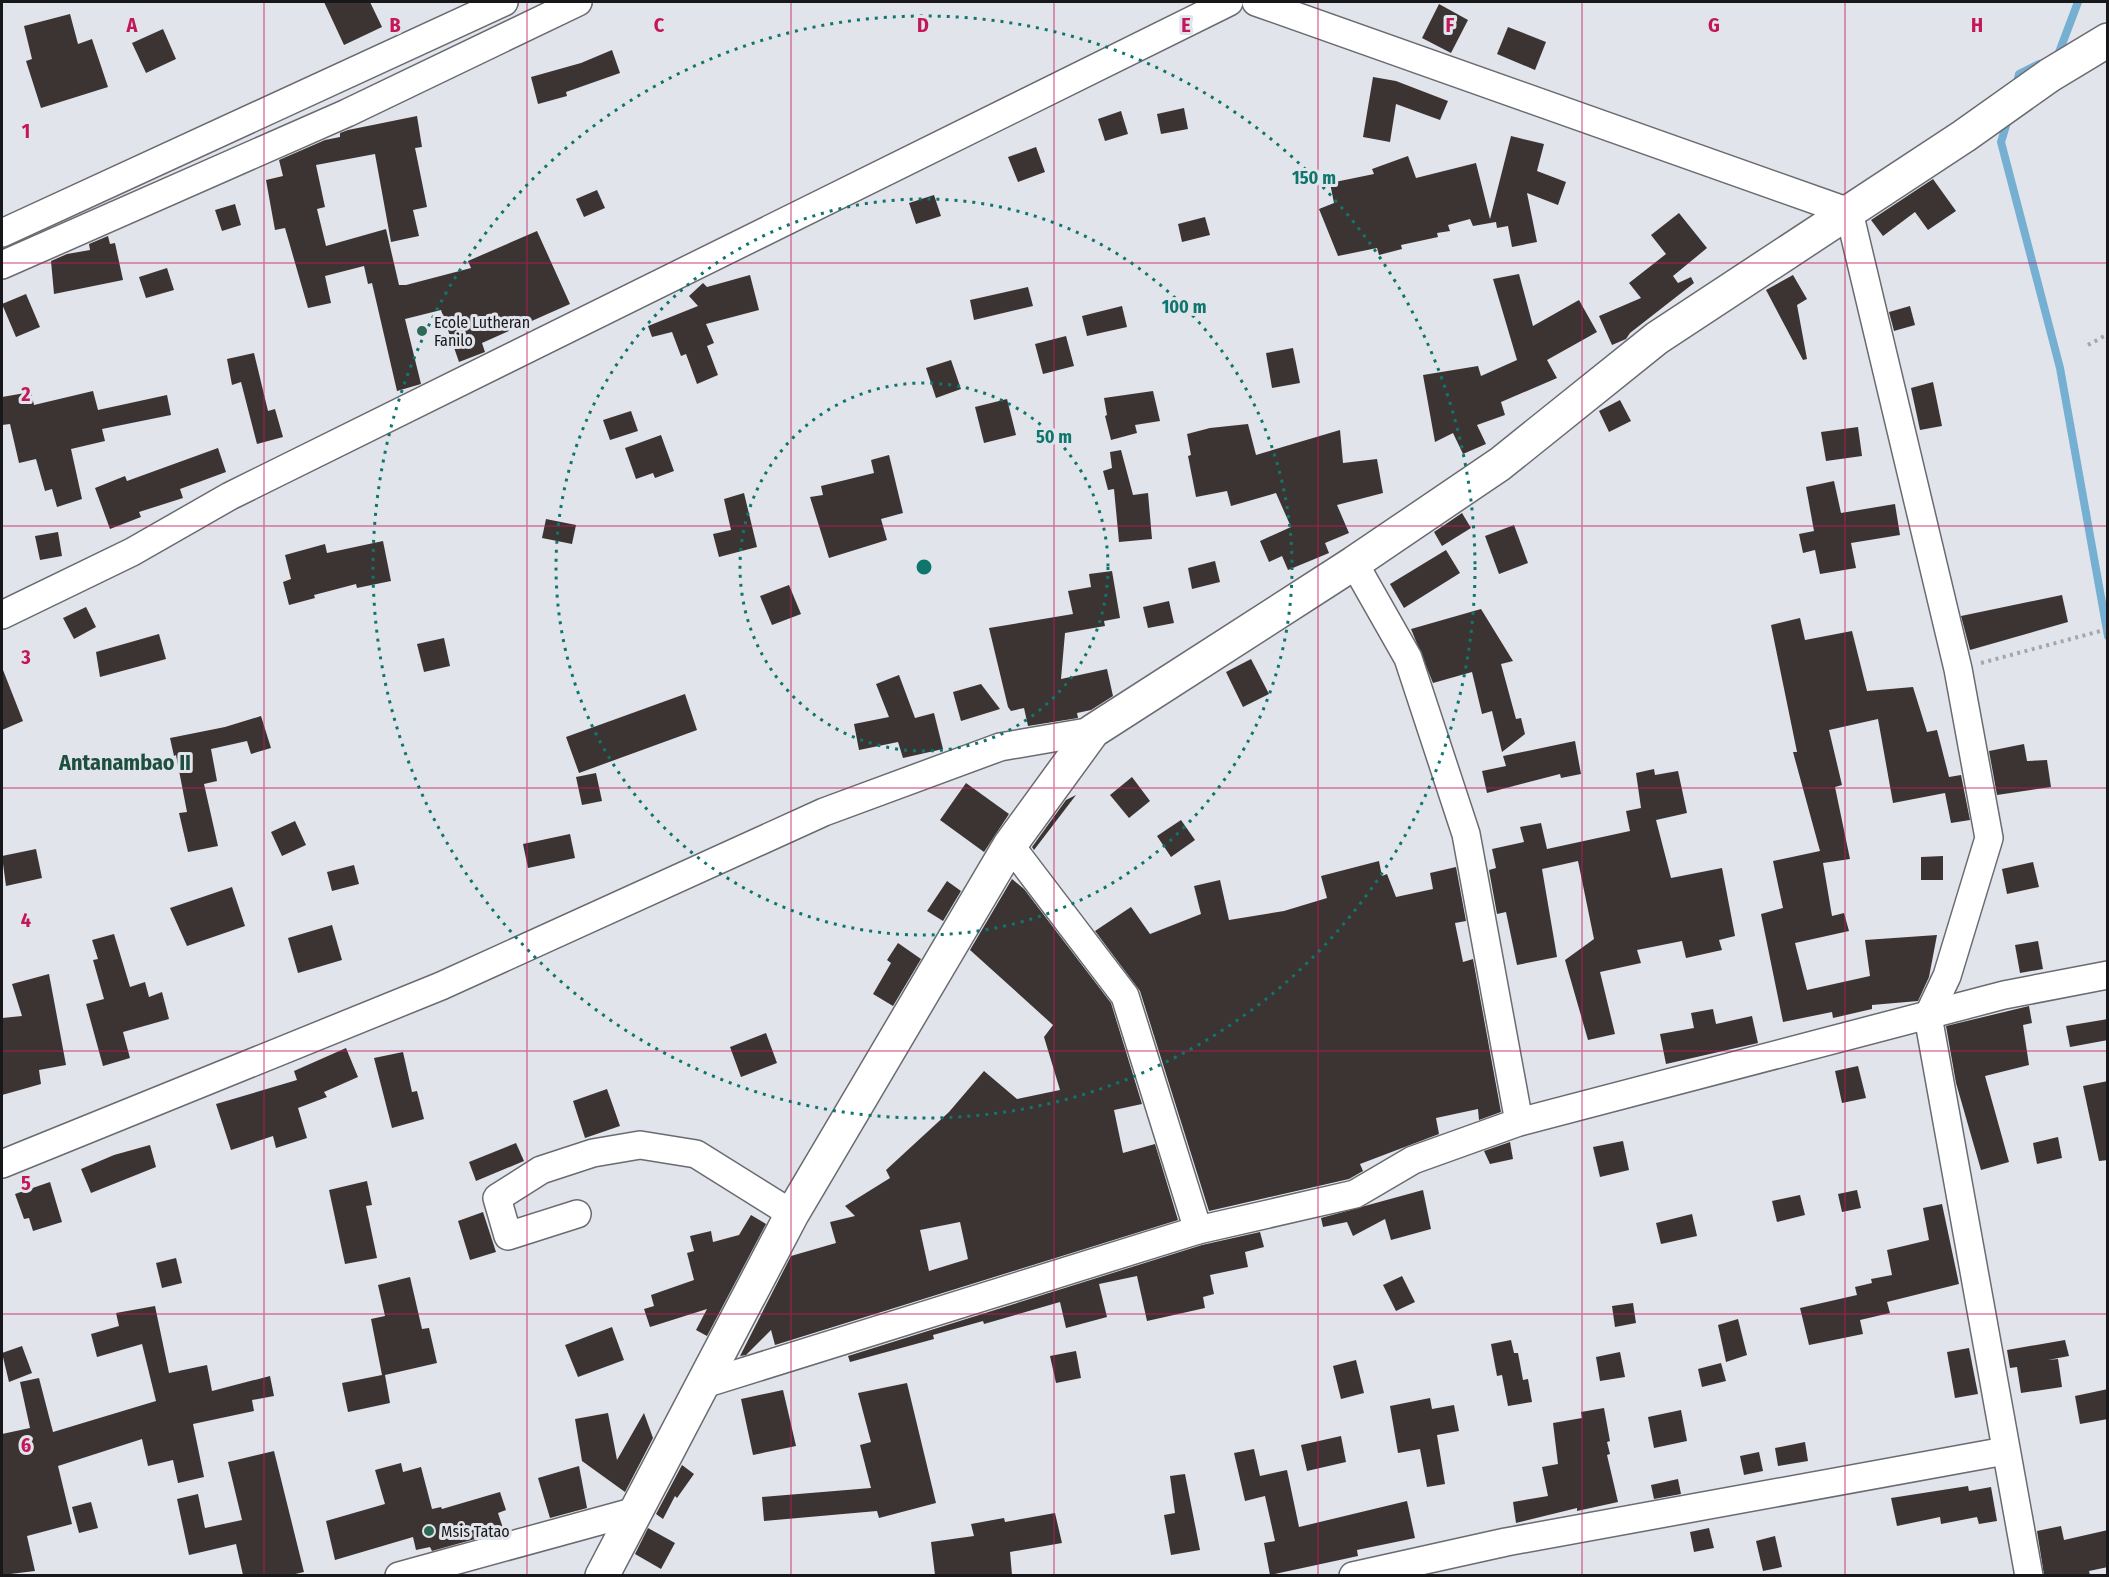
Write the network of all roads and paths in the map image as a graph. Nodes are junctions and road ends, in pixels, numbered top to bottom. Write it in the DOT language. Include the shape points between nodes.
graph roads {
  1 [pos="504,2"];
  2 [pos="578,2"];
  3 [pos="1229,2"];
  4 [pos="1256,2"];
  5 [pos="2108,40"];
  6 [pos="1849,212"];
  7 [pos="2,233"];
  8 [pos="2,265"];
  9 [pos="2108,334"];
  10 [pos="2088,345"];
  11 [pos="1354,563"];
  12 [pos="2,615"];
  13 [pos="2108,628"];
  14 [pos="1958,669"];
  15 [pos="1093,730"];
  16 [pos="1010,845"];
  17 [pos="2108,975"];
  18 [pos="1928,1016"];
  19 [pos="1519,1122"];
  20 [pos="2,1164"];
  21 [pos="577,1214"];
  22 [pos="792,1214"];
  23 [pos="1198,1230"];
  24 [pos="704,1384"];
  25 [pos="2005,1451"];
  26 [pos="636,1511"];
  27 [pos="399,1575"];
  28 [pos="602,1575"];
  29 [pos="1353,1575"];
  30 [pos="2029,1575"];
  1 -- 7 [label="street"];
  2 -- 8 [label="street" via="347,113"];
  3 -- 12 [label="street" via="230,496 132,552"];
  4 -- 6 [label="street"];
  5 -- 6 [label="street"];
  6 -- 11 [label="street" via="1657,338 1500,464"];
  6 -- 14 [label="street"];
  9 -- 10 [label="path"];
  11 -- 15 [label="street"];
  11 -- 19 [label="street" via="1408,658 1466,834"];
  13 -- 14 [label="path"];
  14 -- 18 [label="street" via="1989,838 1947,976"];
  15 -- 16 [label="street"];
  15 -- 20 [label="street" via="1000,747 824,812 441,986"];
  16 -- 22 [label="street"];
  16 -- 23 [label="street" via="1125,996"];
  17 -- 18 [label="street" via="2004,995"];
  18 -- 19 [label="street"];
  18 -- 25 [label="street"];
  19 -- 23 [label="street" via="1413,1160 1355,1194"];
  21 -- 22 [label="street" via="508,1236 496,1198 541,1170 640,1145 696,1154"];
  22 -- 24 [label="street"];
  23 -- 24 [label="street"];
  24 -- 26 [label="street"];
  25 -- 29 [label="street" via="1506,1542"];
  25 -- 30 [label="street"];
  26 -- 27 [label="street"];
  26 -- 28 [label="street"];
}
